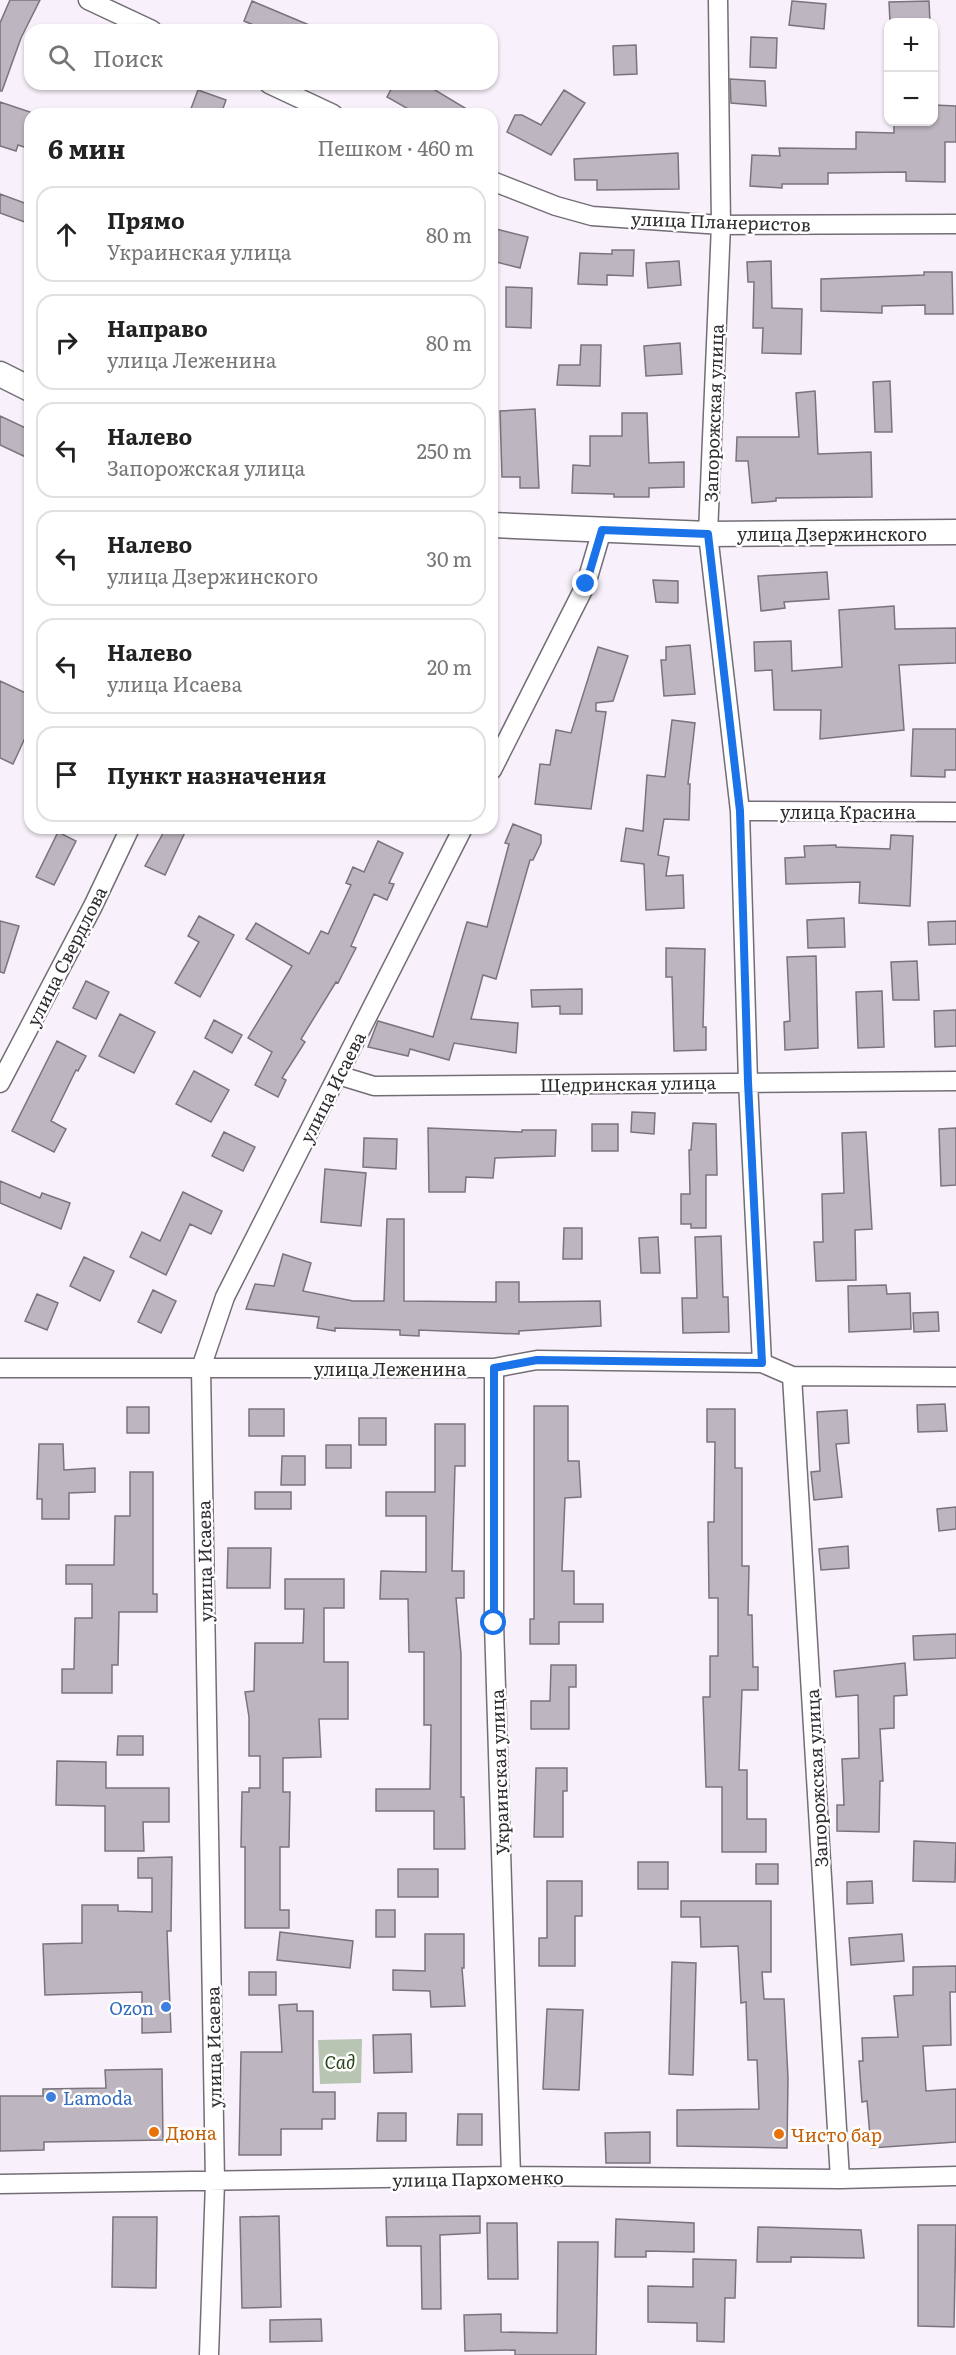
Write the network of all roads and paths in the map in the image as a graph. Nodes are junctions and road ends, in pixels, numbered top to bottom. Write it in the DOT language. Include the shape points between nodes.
graph roads {
  1 [pos="88,0"];
  2 [pos="718,0"];
  3 [pos="139,24"];
  4 [pos="282,90"];
  5 [pos="320,108"];
  6 [pos="498,183"];
  7 [pos="956,224"];
  8 [pos="721,225"];
  9 [pos="0,374"];
  10 [pos="24,386"];
  11 [pos="498,525"];
  12 [pos="602,530"];
  13 [pos="956,532"];
  14 [pos="708,534"];
  15 [pos="498,758"];
  16 [pos="740,811"];
  17 [pos="956,812"];
  18 [pos="127,834"];
  19 [pos="460,834"];
  20 [pos="338,1076"];
  21 [pos="956,1081"];
  22 [pos="748,1082"];
  23 [pos="0,1083"];
  24 [pos="762,1363"];
  25 [pos="0,1368"];
  26 [pos="201,1368"];
  27 [pos="494,1368"];
  28 [pos="792,1376"];
  29 [pos="956,1377"];
  30 [pos="511,2176"];
  31 [pos="956,2176"];
  32 [pos="840,2179"];
  33 [pos="215,2182"];
  34 [pos="0,2184"];
  35 [pos="209,2355"];
  1 -- 3 [label="street"];
  2 -- 8 [label="street, Запорожская улица"];
  4 -- 5 [label="street"];
  6 -- 8 [label="street, улица Планеристов" via="592,216"];
  7 -- 8 [label="street, улица Планеристов"];
  8 -- 14 [label="street, Запорожская улица"];
  9 -- 10 [label="street"];
  11 -- 12 [label="street, улица Дзержинского"];
  12 -- 14 [label="street, улица Дзержинского"];
  12 -- 15 [label="street" via="586,584"];
  13 -- 14 [label="street, улица Дзержинского"];
  14 -- 16 [label="street, Запорожская улица"];
  16 -- 17 [label="street, улица Красина"];
  16 -- 22 [label="street, Запорожская улица"];
  18 -- 23 [label="street, улица Свердлова"];
  19 -- 20 [label="street, улица Исаева"];
  20 -- 22 [label="street, Щедринская улица" via="375,1086"];
  20 -- 26 [label="street, улица Исаева" via="225,1297"];
  21 -- 22 [label="street, Щедринская улица"];
  22 -- 24 [label="street, Запорожская улица"];
  24 -- 27 [label="street, улица Леженина" via="537,1360"];
  24 -- 28 [label="street, улица Леженина"];
  25 -- 26 [label="street, улица Леженина"];
  26 -- 27 [label="street, улица Леженина"];
  26 -- 33 [label="street, улица Исаева"];
  27 -- 30 [label="street, Украинская улица" via="494,1623"];
  28 -- 29 [label="street, улица Леженина"];
  28 -- 32 [label="street, Запорожская улица"];
  30 -- 32 [label="street, улица Пархоменко"];
  30 -- 33 [label="street, улица Пархоменко"];
  31 -- 32 [label="street, улица Пархоменко"];
  33 -- 34 [label="street, улица Пархоменко"];
  33 -- 35 [label="street, улица Исаева"];
}
